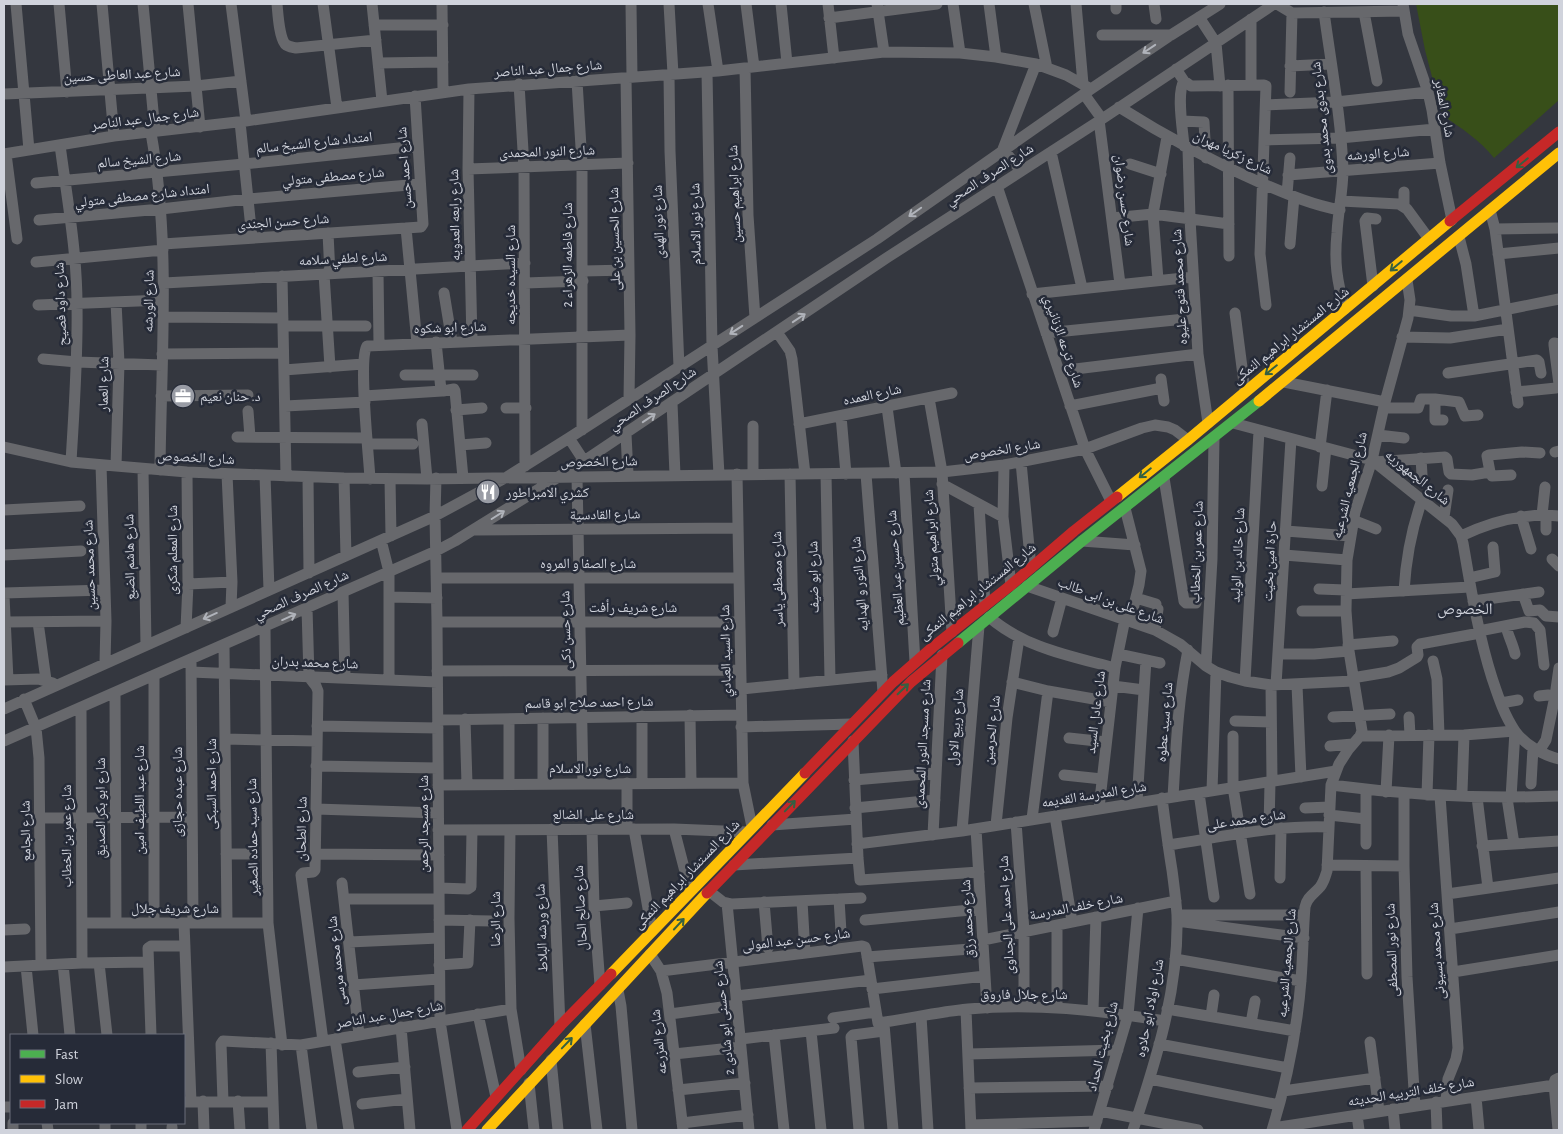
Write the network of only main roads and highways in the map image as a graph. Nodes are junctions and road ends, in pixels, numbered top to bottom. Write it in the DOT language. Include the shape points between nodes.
graph roads {
  1 [pos="1559,132"];
  2 [pos="1558,155"];
  3 [pos="1074,531"];
  4 [pos="1082,541"];
  5 [pos="467,1130"];
  6 [pos="487,1130"];
  1 -- 3 [label="main road, شارع المستشار ابراهيم النمكى, one-way"];
  2 -- 4 [label="main road, شارع المستشار ابراهيم النمكى" via="1284,382"];
  3 -- 4 [label="main road"];
  3 -- 5 [label="main road, شارع المستشار ابراهيم النمكى" via="883,692 560,1026"];
  6 -- 4 [label="main road, شارع المستشار ابراهيم النمكى, one-way" via="709,891 911,682"];
}
